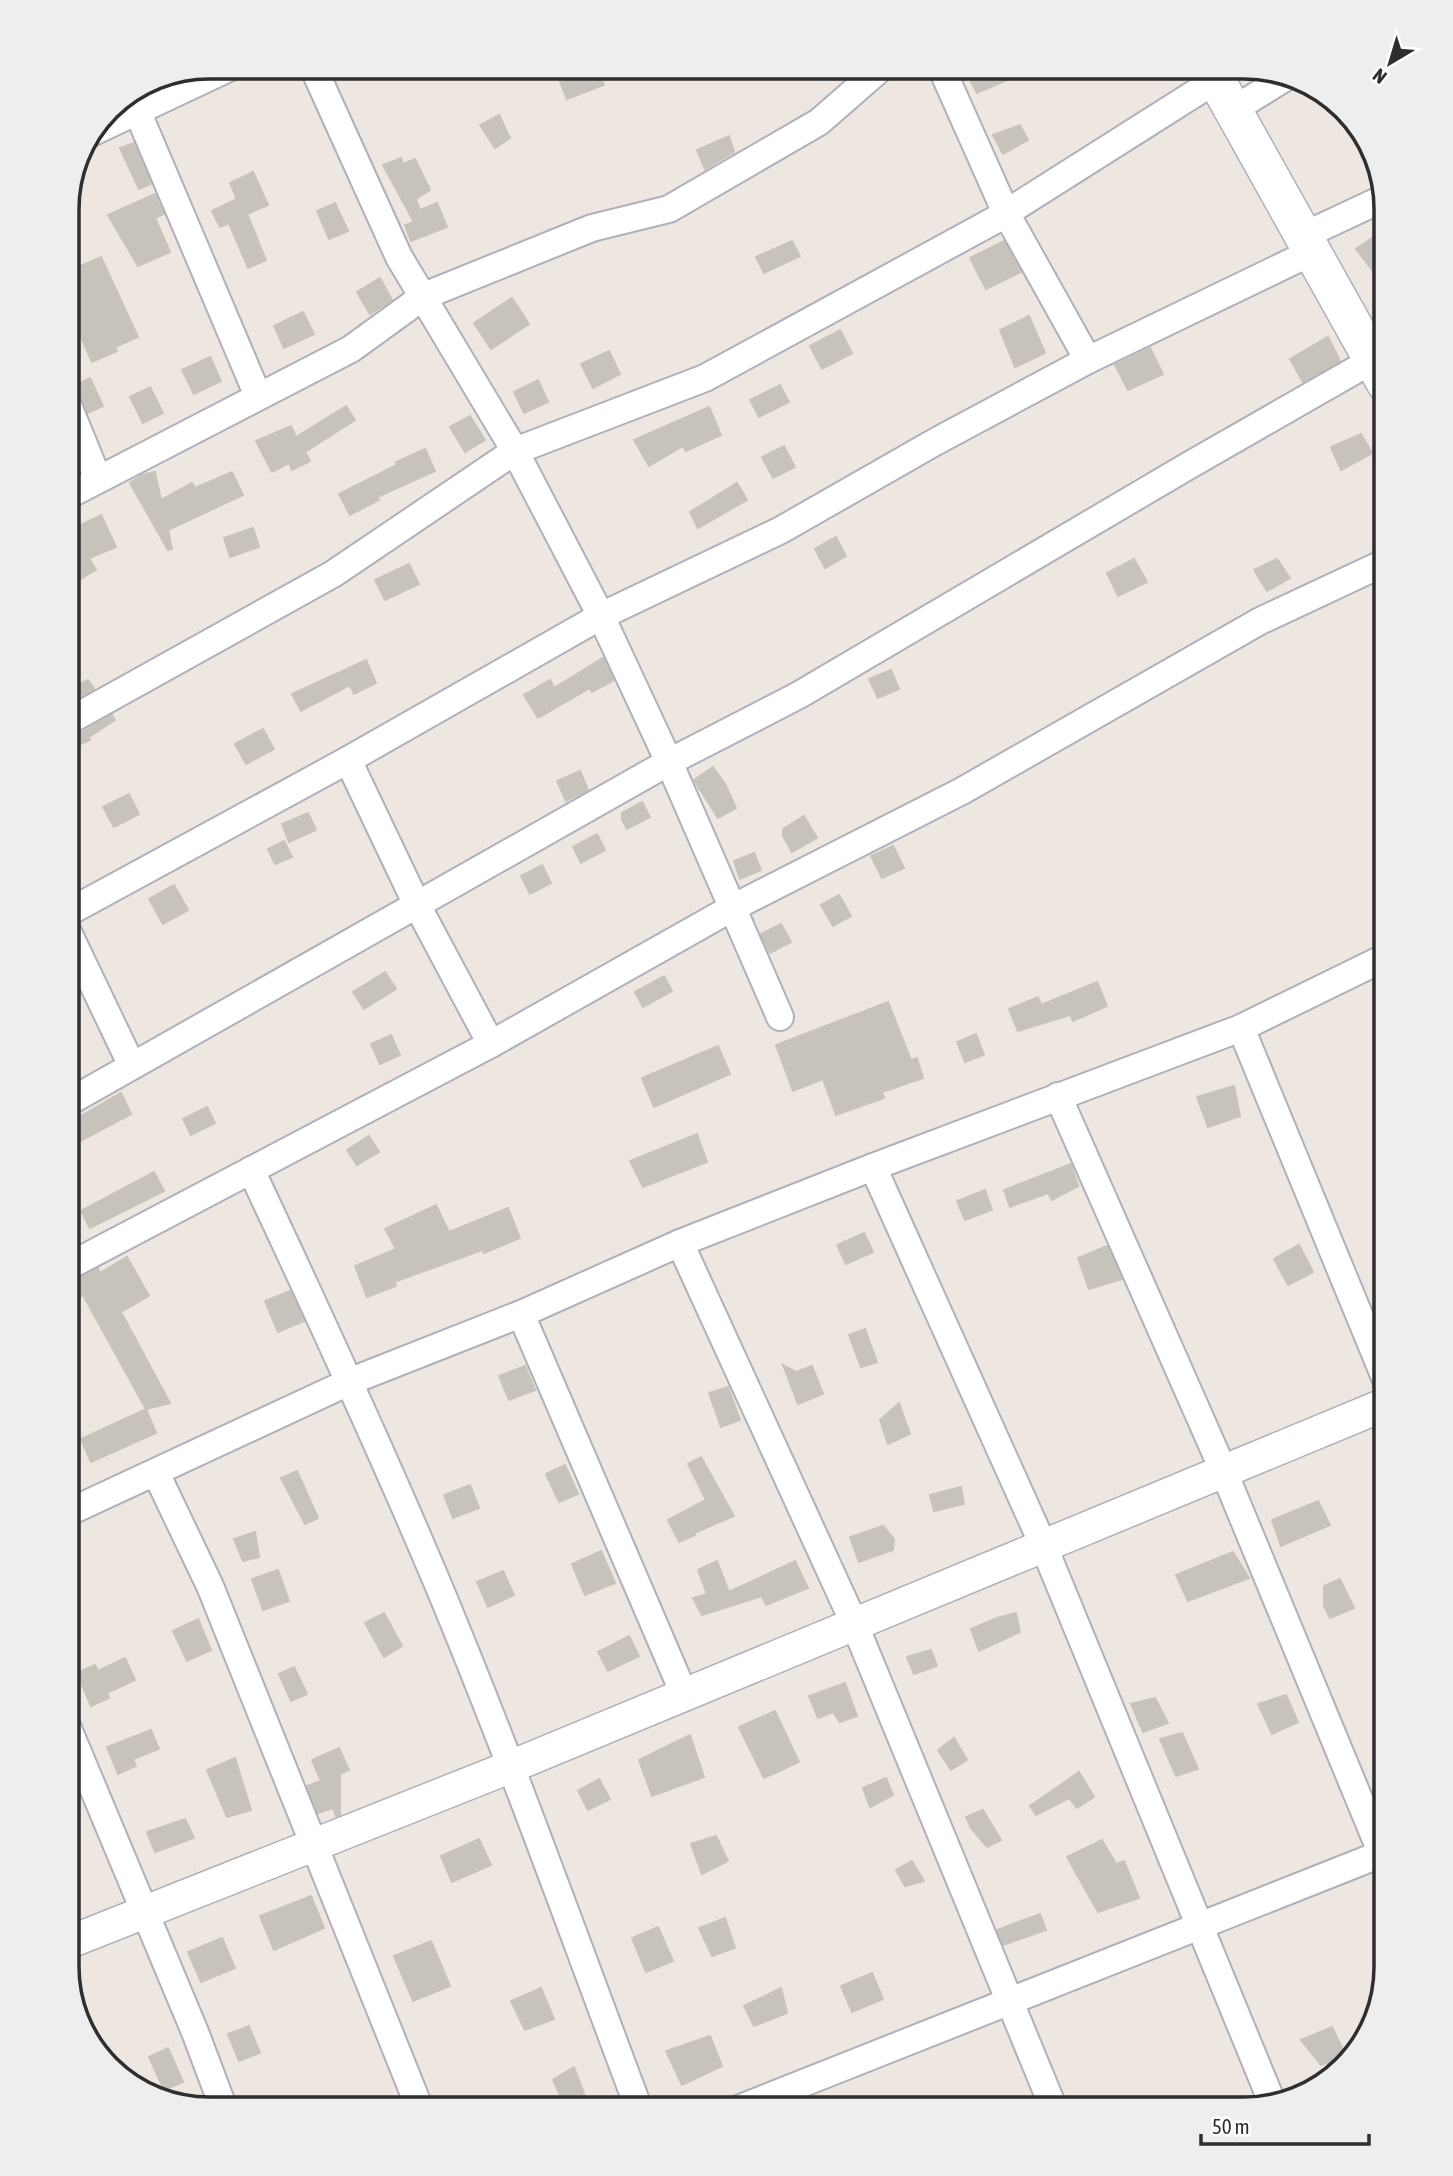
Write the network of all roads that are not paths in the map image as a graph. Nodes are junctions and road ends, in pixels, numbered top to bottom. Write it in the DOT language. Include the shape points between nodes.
graph roads {
  1 [pos="319,79"];
  2 [pos="867,79"];
  3 [pos="946,79"];
  4 [pos="195,80"];
  5 [pos="1260,80"];
  6 [pos="1219,86"];
  7 [pos="133,103"];
  8 [pos="134,103"];
  9 [pos="1374,204"];
  10 [pos="1006,213"];
  11 [pos="1308,244"];
  12 [pos="424,296"];
  13 [pos="1088,360"];
  14 [pos="1374,361"];
  15 [pos="1374,375"];
  16 [pos="258,396"];
  17 [pos="79,432"];
  18 [pos="515,451"];
  19 [pos="99,479"];
  20 [pos="79,490"];
  21 [pos="1374,568"];
  22 [pos="601,616"];
  23 [pos="79,715"];
  24 [pos="348,760"];
  25 [pos="669,762"];
  26 [pos="417,905"];
  27 [pos="79,906"];
  28 [pos="732,908"];
  29 [pos="79,955"];
  30 [pos="1374,963"];
  31 [pos="780,1017"];
  32 [pos="1241,1028"];
  33 [pos="491,1044"];
  34 [pos="132,1066"];
  35 [pos="79,1096"];
  36 [pos="1058,1096"];
  37 [pos="873,1167"];
  38 [pos="251,1170"];
  39 [pos="680,1242"];
  40 [pos="79,1261"];
  41 [pos="521,1314"];
  42 [pos="1374,1349"];
  43 [pos="351,1381"];
  44 [pos="1374,1409"];
  45 [pos="1224,1472"];
  46 [pos="156,1473"];
  47 [pos="79,1507"];
  48 [pos="1044,1547"];
  49 [pos="853,1623"];
  50 [pos="684,1694"];
  51 [pos="79,1756"];
  52 [pos="510,1767"];
  53 [pos="1374,1831"];
  54 [pos="313,1845"];
  55 [pos="1374,1861"];
  56 [pos="145,1911"];
  57 [pos="1201,1927"];
  58 [pos="79,1938"];
  59 [pos="1010,2002"];
  60 [pos="1269,2095"];
  61 [pos="219,2097"];
  62 [pos="415,2097"];
  63 [pos="634,2097"];
  64 [pos="769,2097"];
  65 [pos="1049,2097"];
  1 -- 12 [label="street" via="399,257"];
  2 -- 12 [label="street" via="818,122 669,209 592,229"];
  3 -- 10 [label="street"];
  4 -- 8 [label="street"];
  5 -- 6 [label="street"];
  6 -- 10 [label="street"];
  6 -- 11 [label="main road"];
  7 -- 16 [label="street"];
  9 -- 11 [label="street"];
  10 -- 13 [label="street"];
  10 -- 18 [label="street" via="705,378"];
  11 -- 13 [label="street"];
  11 -- 14 [label="main road"];
  12 -- 16 [label="street" via="351,349"];
  12 -- 18 [label="street"];
  13 -- 22 [label="street" via="781,530"];
  15 -- 25 [label="street" via="1188,466 799,695"];
  16 -- 19 [label="street"];
  17 -- 19 [label="street"];
  18 -- 22 [label="street"];
  18 -- 23 [label="street" via="333,574"];
  19 -- 20 [label="street"];
  21 -- 28 [label="street" via="1260,621 962,792"];
  22 -- 24 [label="street"];
  22 -- 25 [label="street"];
  24 -- 26 [label="street"];
  24 -- 27 [label="street"];
  25 -- 26 [label="street"];
  25 -- 28 [label="street"];
  26 -- 33 [label="street"];
  26 -- 34 [label="street"];
  28 -- 31 [label="street"];
  28 -- 33 [label="street"];
  29 -- 34 [label="street"];
  30 -- 32 [label="street"];
  32 -- 36 [label="street"];
  32 -- 42 [label="street"];
  33 -- 38 [label="street"];
  34 -- 35 [label="street"];
  36 -- 37 [label="street"];
  36 -- 45 [label="street"];
  37 -- 39 [label="street"];
  37 -- 48 [label="street"];
  38 -- 40 [label="street"];
  38 -- 43 [label="street"];
  39 -- 41 [label="street"];
  39 -- 49 [label="street"];
  41 -- 43 [label="street"];
  41 -- 50 [label="street"];
  43 -- 46 [label="street"];
  43 -- 52 [label="street"];
  44 -- 45 [label="street"];
  45 -- 48 [label="street"];
  45 -- 53 [label="street"];
  46 -- 47 [label="street"];
  46 -- 54 [label="street" via="210,1586"];
  48 -- 49 [label="street"];
  48 -- 57 [label="street"];
  49 -- 50 [label="street"];
  49 -- 59 [label="street"];
  50 -- 52 [label="street"];
  51 -- 56 [label="street"];
  52 -- 54 [label="street"];
  52 -- 63 [label="street"];
  54 -- 56 [label="street"];
  54 -- 62 [label="street"];
  55 -- 57 [label="street"];
  56 -- 58 [label="street"];
  56 -- 61 [label="street"];
  57 -- 59 [label="street"];
  57 -- 60 [label="street"];
  59 -- 64 [label="street"];
  59 -- 65 [label="street"];
}
